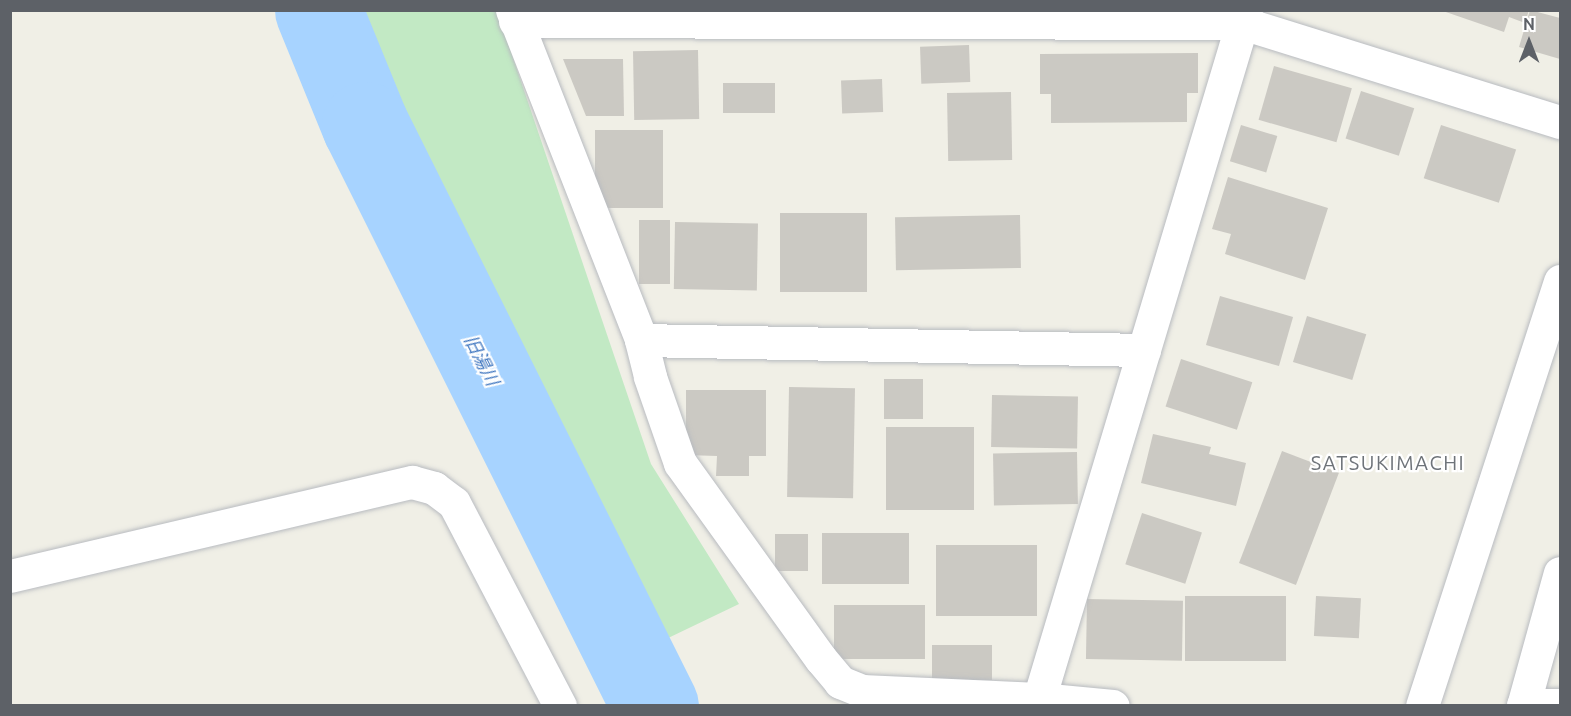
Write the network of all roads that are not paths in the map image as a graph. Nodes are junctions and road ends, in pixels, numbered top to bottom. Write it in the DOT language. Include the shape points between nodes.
graph roads {
  1 [pos="513,16"];
  2 [pos="1136,17"];
  3 [pos="1244,17"];
  4 [pos="1560,122"];
  5 [pos="1560,281"];
  6 [pos="641,340"];
  7 [pos="1144,350"];
  8 [pos="1560,573"];
  9 [pos="10,576"];
  10 [pos="1039,699"];
  11 [pos="560,705"];
  12 [pos="1113,705"];
  13 [pos="1422,705"];
  14 [pos="1523,705"];
  15 [pos="1560,705"];
  1 -- 2 [label="street"];
  1 -- 6 [label="street"];
  2 -- 3 [label="street"];
  3 -- 4 [label="street"];
  3 -- 7 [label="street"];
  5 -- 13 [label="street"];
  6 -- 7 [label="street"];
  6 -- 10 [label="street" via="681,463 840,682 862,691"];
  7 -- 10 [label="street"];
  8 -- 14 [label="street"];
  9 -- 11 [label="street" via="412,482 434,488 454,503"];
  10 -- 12 [label="street"];
  14 -- 15 [label="street"];
}
